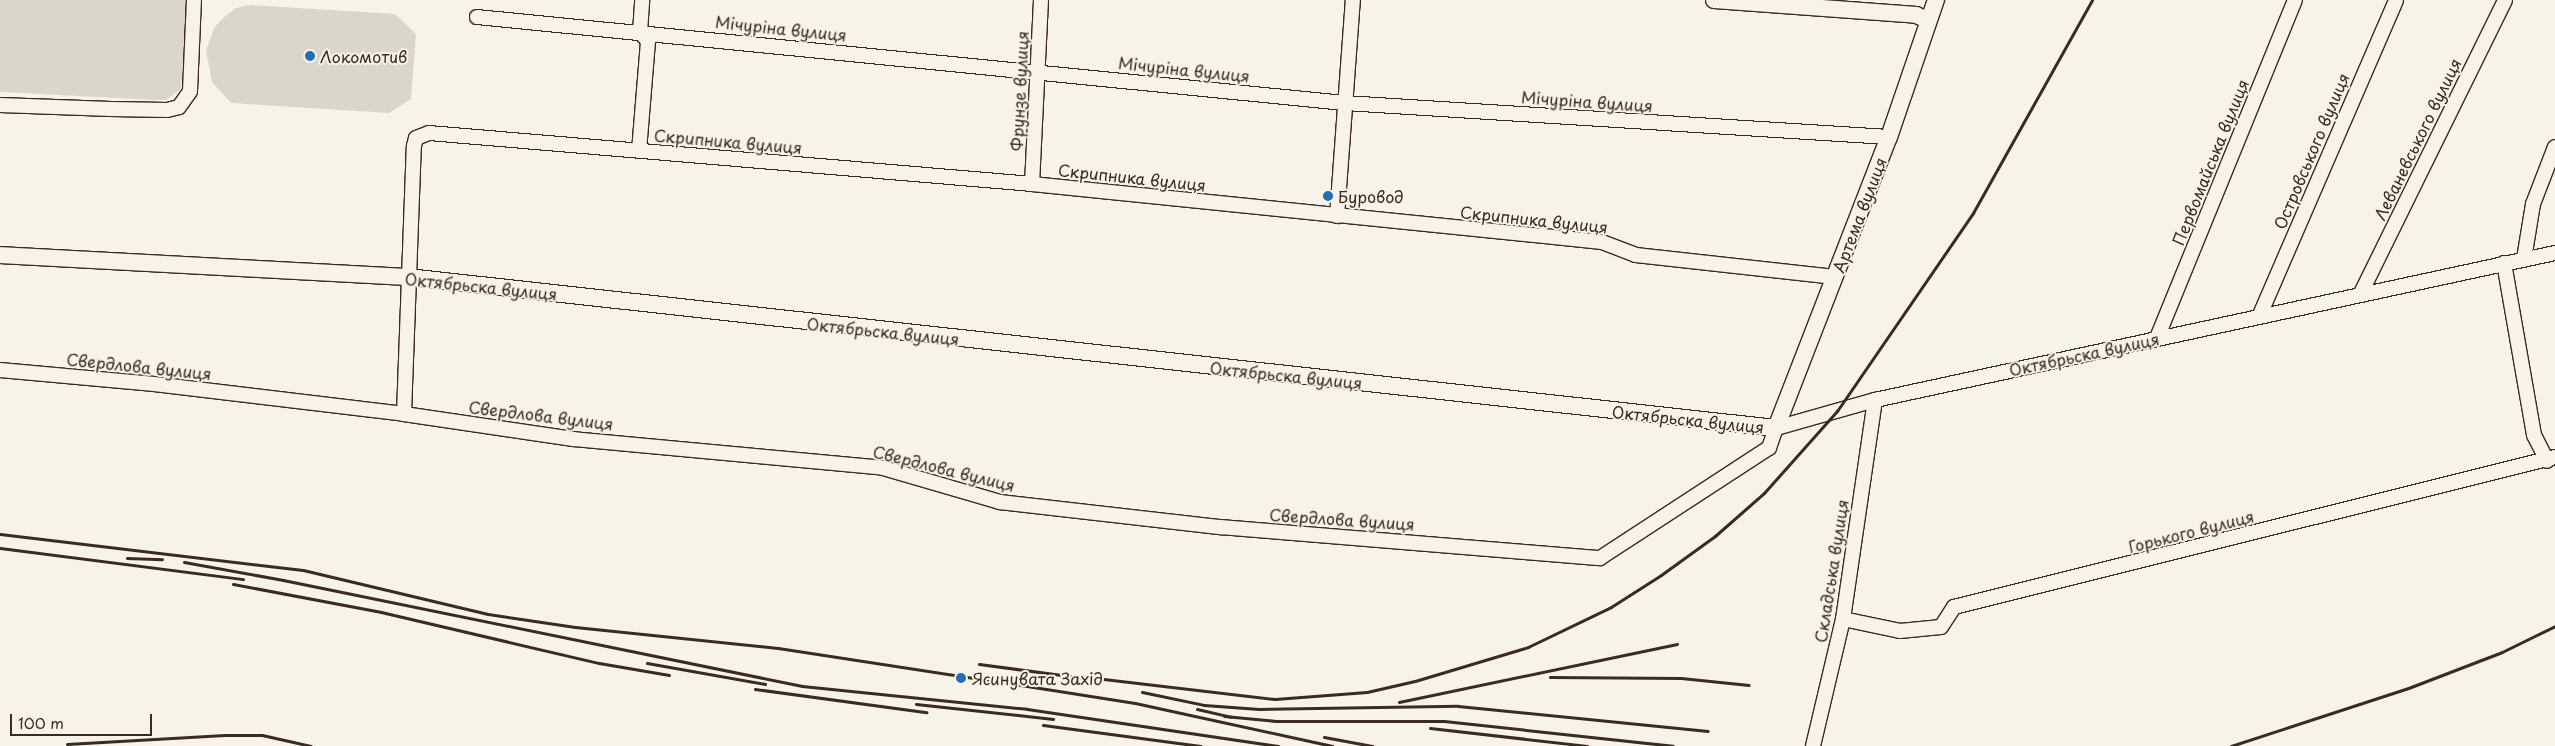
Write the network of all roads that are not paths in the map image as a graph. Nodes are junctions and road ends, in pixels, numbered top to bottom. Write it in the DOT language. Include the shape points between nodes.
graph roads {
  1 [pos="194,0"];
  2 [pos="642,0"];
  3 [pos="1041,0"];
  4 [pos="1353,0"];
  5 [pos="1714,0"];
  6 [pos="1936,0"];
  7 [pos="2295,0"];
  8 [pos="2396,0"];
  9 [pos="2505,0"];
  10 [pos="477,17"];
  11 [pos="1928,20"];
  12 [pos="640,32"];
  13 [pos="1039,72"];
  14 [pos="1345,103"];
  15 [pos="0,105"];
  16 [pos="1889,137"];
  17 [pos="2555,147"];
  18 [pos="639,151"];
  19 [pos="1032,184"];
  20 [pos="1336,216"];
  21 [pos="2555,252"];
  22 [pos="0,255"];
  23 [pos="2524,259"];
  24 [pos="2504,263"];
  25 [pos="408,277"];
  26 [pos="1835,277"];
  27 [pos="2361,293"];
  28 [pos="2259,317"];
  29 [pos="2157,338"];
  30 [pos="0,370"];
  31 [pos="1875,400"];
  32 [pos="404,414"];
  33 [pos="1776,428"];
  34 [pos="2551,459"];
  35 [pos="1843,619"];
  36 [pos="1813,746"];
  1 -- 15 [label="street" via="190,91 179,107 130,110"];
  2 -- 12 [label="street"];
  3 -- 13 [label="street, Фрунзе вулиця"];
  4 -- 14 [label="street"];
  5 -- 11 [label="main road" via="1916,15"];
  6 -- 11 [label="main road, Артема вулиця"];
  7 -- 29 [label="street, Первомайська вулиця"];
  8 -- 28 [label="street, Островського вулиця"];
  9 -- 27 [label="street, Леваневського вулиця"];
  10 -- 12 [label="street, Мічуріна вулиця"];
  11 -- 16 [label="main road, Артема вулиця"];
  12 -- 13 [label="street, Мічуріна вулиця"];
  12 -- 18 [label="street" via="648,41"];
  13 -- 14 [label="street, Мічуріна вулиця"];
  13 -- 19 [label="street, Фрунзе вулиця"];
  14 -- 16 [label="street, Мічуріна вулиця"];
  14 -- 20 [label="street"];
  16 -- 26 [label="main road, Артема вулиця"];
  17 -- 23 [label="street" via="2533,204"];
  18 -- 19 [label="street, Скрипника вулиця"];
  18 -- 25 [label="street, Скрипника вулиця" via="438,132 416,138"];
  19 -- 20 [label="street, Скрипника вулиця"];
  20 -- 26 [label="street, Скрипника вулиця" via="1602,242 1636,255"];
  21 -- 23 [label="street, Октябрьска вулиця"];
  22 -- 25 [label="main road, Октябрьска вулиця"];
  23 -- 24 [label="street, Октябрьска вулиця"];
  24 -- 27 [label="street, Октябрьска вулиця"];
  24 -- 34 [label="street" via="2534,435"];
  25 -- 32 [label="street"];
  25 -- 33 [label="main road, Октябрьска вулиця"];
  26 -- 33 [label="main road, Артема вулиця"];
  27 -- 28 [label="street, Октябрьска вулиця"];
  28 -- 29 [label="street, Октябрьска вулиця"];
  29 -- 31 [label="street, Октябрьска вулиця"];
  30 -- 32 [label="street, Свердлова вулиця" via="154,384"];
  31 -- 33 [label="street, Октябрьска вулиця"];
  31 -- 35 [label="street, Складська вулиця"];
  32 -- 33 [label="street, Свердлова вулиця" via="573,438 883,468 1000,502 1222,527 1600,558 1769,448"];
  34 -- 35 [label="street, Горького вулиця" via="1954,607 1941,627 1900,631"];
  35 -- 36 [label="street, Складська вулиця"];
}
